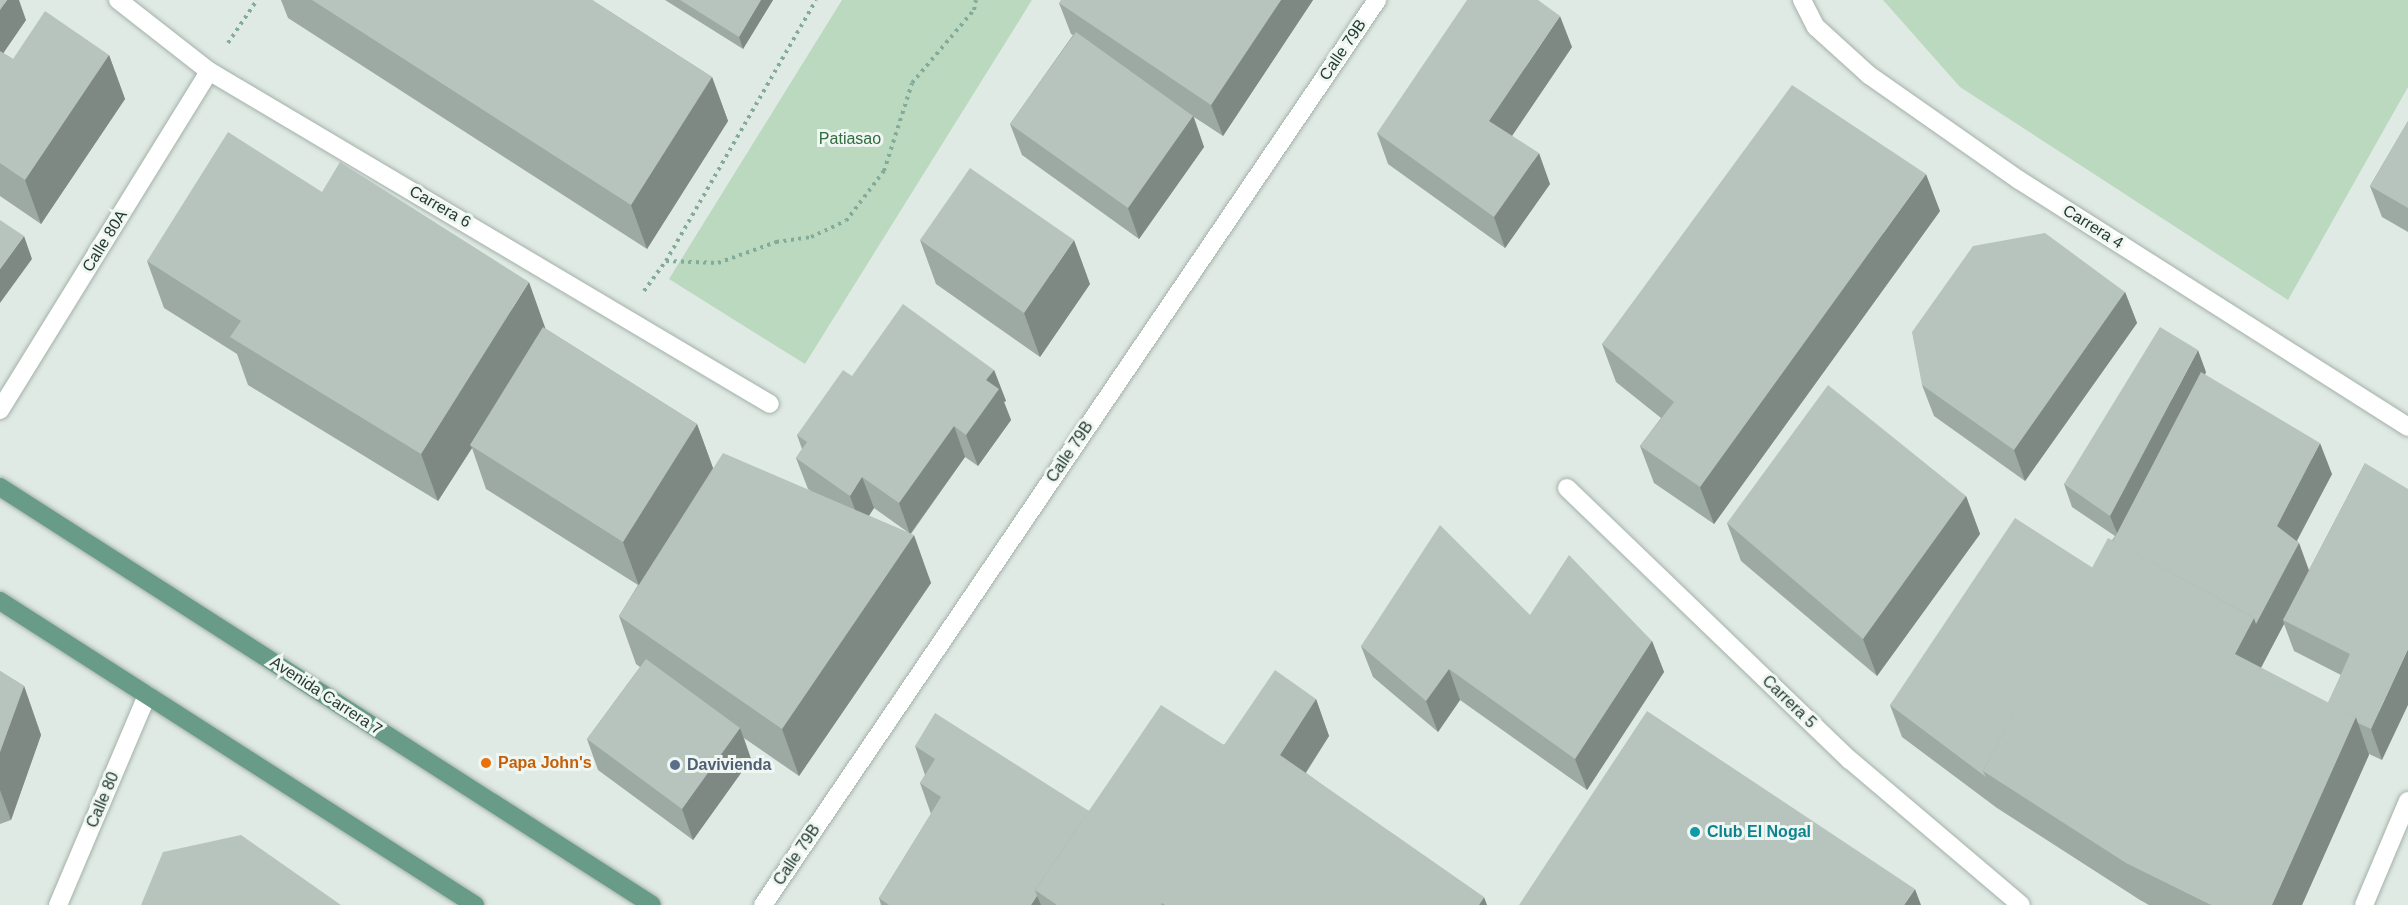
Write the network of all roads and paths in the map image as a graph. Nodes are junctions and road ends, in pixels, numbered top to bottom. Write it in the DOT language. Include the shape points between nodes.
graph roads {
  1 [pos="118,0"];
  2 [pos="257,0"];
  3 [pos="816,0"];
  4 [pos="976,0"];
  5 [pos="1377,0"];
  6 [pos="1802,0"];
  7 [pos="209,71"];
  8 [pos="666,261"];
  9 [pos="626,316"];
  10 [pos="770,404"];
  11 [pos="0,410"];
  12 [pos="2408,427"];
  13 [pos="0,487"];
  14 [pos="1567,488"];
  15 [pos="0,601"];
  16 [pos="147,695"];
  17 [pos="2408,801"];
  18 [pos="58,905"];
  19 [pos="475,905"];
  20 [pos="651,905"];
  21 [pos="763,905"];
  22 [pos="2021,905"];
  23 [pos="2364,905"];
  1 -- 7 [label="street, Carrera 6"];
  2 -- 7 [label="path"];
  3 -- 8 [label="path"];
  4 -- 8 [label="path" via="974,10 912,82 884,171 846,221 811,237 776,242 718,263"];
  5 -- 21 [label="street, Calle 79B"];
  6 -- 12 [label="street, Carrera 4" via="1816,27 1869,75 2019,180"];
  7 -- 9 [label="street, Carrera 6"];
  7 -- 11 [label="street, Calle 80A"];
  8 -- 9 [label="path"];
  9 -- 10 [label="street, Carrera 6"];
  13 -- 20 [label="main road, Avenida Carrera 7"];
  14 -- 22 [label="street, Carrera 5" via="1850,760"];
  15 -- 16 [label="main road"];
  16 -- 18 [label="street, Calle 80"];
  16 -- 19 [label="main road"];
  17 -- 23 [label="street"];
}
